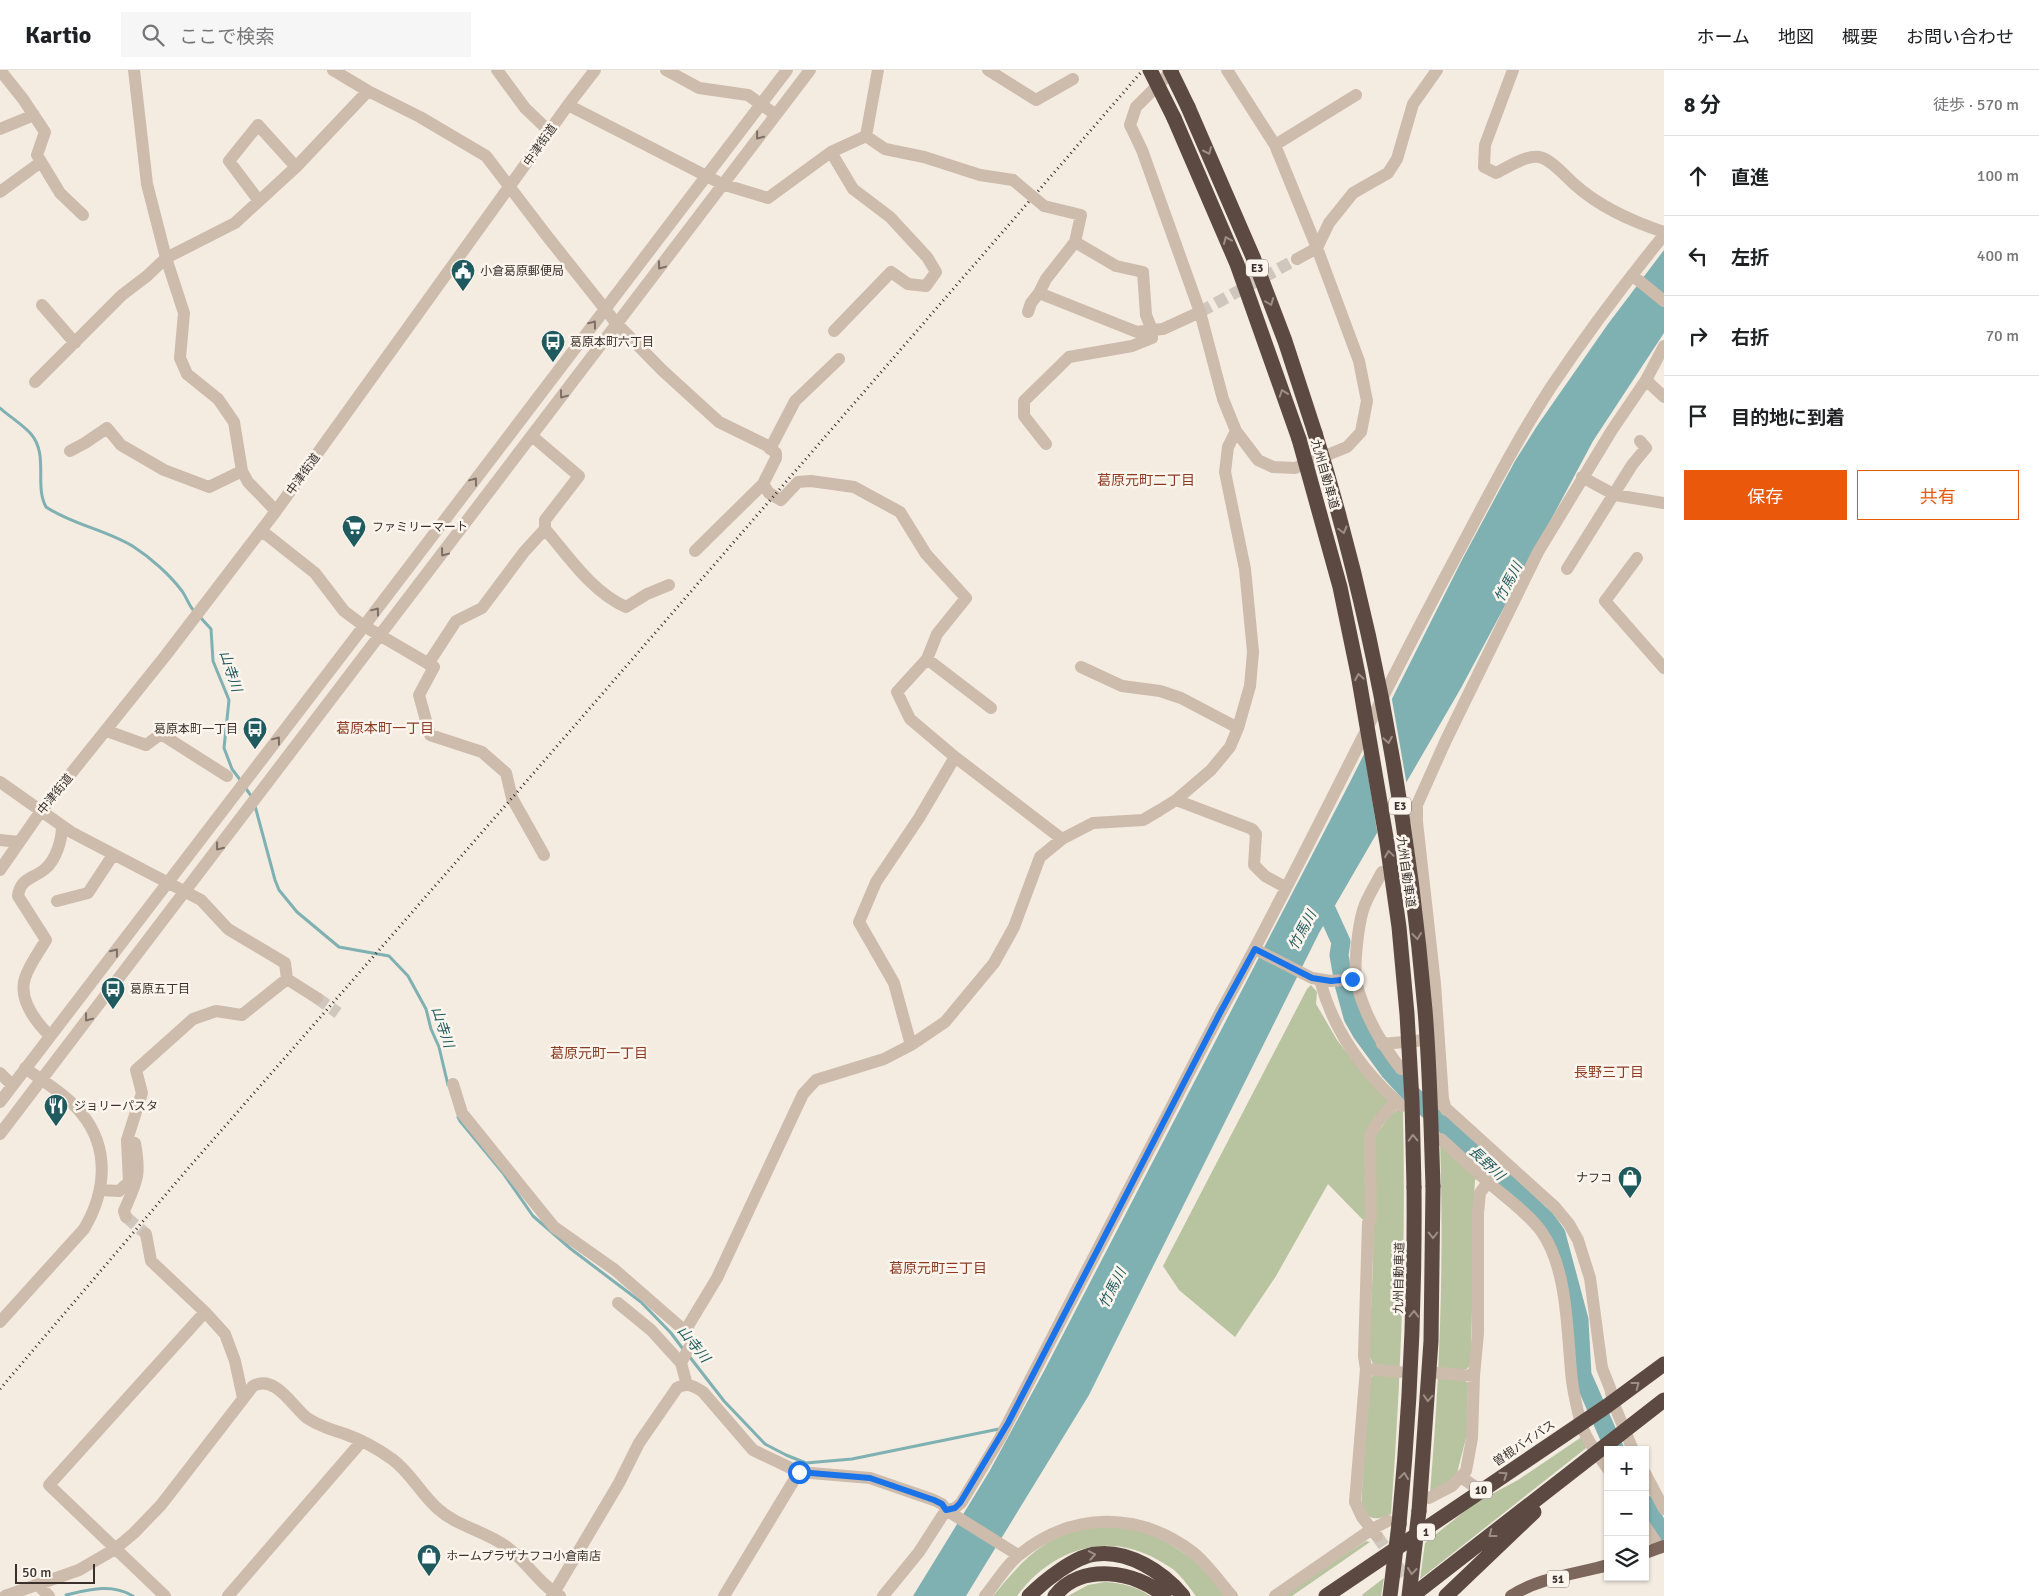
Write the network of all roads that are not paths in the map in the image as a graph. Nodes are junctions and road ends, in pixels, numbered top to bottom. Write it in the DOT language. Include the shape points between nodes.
graph roads {
  1 [pos="0,70"];
  2 [pos="134,70"];
  3 [pos="333,70"];
  4 [pos="497,70"];
  5 [pos="595,70"];
  6 [pos="666,70"];
  7 [pos="787,70"];
  8 [pos="810,70"];
  9 [pos="878,70"];
  10 [pos="988,70"];
  11 [pos="1150,70"];
  12 [pos="1171,70"];
  13 [pos="1227,70"];
  14 [pos="1437,70"];
  15 [pos="1513,70"];
  16 [pos="1073,79"];
  17 [pos="368,91"];
  18 [pos="1356,95"];
  19 [pos="761,103"];
  20 [pos="568,105"];
  21 [pos="34,115"];
  22 [pos="776,115"];
  23 [pos="0,129"];
  24 [pos="550,132"];
  25 [pos="866,136"];
  26 [pos="1276,145"];
  27 [pos="831,152"];
  28 [pos="41,162"];
  29 [pos="296,167"];
  30 [pos="706,176"];
  31 [pos="722,184"];
  32 [pos="510,187"];
  33 [pos="0,192"];
  34 [pos="259,201"];
  35 [pos="83,214"];
  36 [pos="1664,233"];
  37 [pos="1075,242"];
  38 [pos="1317,248"];
  39 [pos="166,258"];
  40 [pos="1297,259"];
  41 [pos="1632,275"];
  42 [pos="1040,293"];
  43 [pos="1664,301"];
  44 [pos="42,305"];
  45 [pos="605,308"];
  46 [pos="1028,312"];
  47 [pos="1200,312"];
  48 [pos="617,324"];
  49 [pos="1152,330"];
  50 [pos="834,331"];
  51 [pos="75,343"];
  52 [pos="1664,346"];
  53 [pos="839,359"];
  54 [pos="1646,380"];
  55 [pos="35,382"];
  56 [pos="1664,397"];
  57 [pos="1236,431"];
  58 [pos="532,436"];
  59 [pos="1640,441"];
  60 [pos="1046,444"];
  61 [pos="770,448"];
  62 [pos="70,451"];
  63 [pos="242,470"];
  64 [pos="1582,477"];
  65 [pos="763,484"];
  66 [pos="1615,494"];
  67 [pos="1664,503"];
  68 [pos="276,511"];
  69 [pos="545,529"];
  70 [pos="260,533"];
  71 [pos="695,551"];
  72 [pos="1637,558"];
  73 [pos="1567,569"];
  74 [pos="669,585"];
  75 [pos="364,626"];
  76 [pos="381,636"];
  77 [pos="927,659"];
  78 [pos="428,664"];
  79 [pos="1081,667"];
  80 [pos="1664,668"];
  81 [pos="990,708"];
  82 [pos="1238,728"];
  83 [pos="107,731"];
  84 [pos="955,757"];
  85 [pos="227,776"];
  86 [pos="0,782"];
  87 [pos="1176,800"];
  88 [pos="41,811"];
  89 [pos="62,826"];
  90 [pos="1062,839"];
  91 [pos="0,840"];
  92 [pos="19,842"];
  93 [pos="113,855"];
  94 [pos="544,855"];
  95 [pos="0,870"];
  96 [pos="1382,872"];
  97 [pos="169,882"];
  98 [pos="1285,887"];
  99 [pos="184,891"];
  100 [pos="57,900"];
  101 [pos="1257,950"];
  102 [pos="287,979"];
  103 [pos="1354,979"];
  104 [pos="1325,980"];
  105 [pos="317,998"];
  106 [pos="50,1036"];
  107 [pos="1440,1039"];
  108 [pos="1382,1044"];
  109 [pos="911,1046"];
  110 [pos="25,1068"];
  111 [pos="1401,1070"];
  112 [pos="0,1073"];
  113 [pos="41,1080"];
  114 [pos="454,1084"];
  115 [pos="12,1085"];
  116 [pos="0,1102"];
  117 [pos="0,1134"];
  118 [pos="1441,1139"];
  119 [pos="127,1140"];
  120 [pos="1488,1182"];
  121 [pos="101,1190"];
  122 [pos="126,1217"];
  123 [pos="146,1234"];
  124 [pos="618,1303"];
  125 [pos="205,1312"];
  126 [pos="0,1322"];
  127 [pos="685,1331"];
  128 [pos="681,1363"];
  129 [pos="1664,1364"];
  130 [pos="1366,1370"];
  131 [pos="1400,1372"];
  132 [pos="1438,1374"];
  133 [pos="1474,1376"];
  134 [pos="687,1385"];
  135 [pos="243,1398"];
  136 [pos="1664,1400"];
  137 [pos="1610,1404"];
  138 [pos="1583,1421"];
  139 [pos="1622,1433"];
  140 [pos="362,1441"];
  141 [pos="1631,1446"];
  142 [pos="1598,1452"];
  143 [pos="1604,1462"];
  144 [pos="799,1472"];
  145 [pos="1461,1477"];
  146 [pos="1649,1481"];
  147 [pos="1481,1491"];
  148 [pos="1429,1498"];
  149 [pos="1664,1509"];
  150 [pos="951,1513"];
  151 [pos="1394,1522"];
  152 [pos="1649,1531"];
  153 [pos="1375,1533"];
  154 [pos="1662,1547"];
  155 [pos="115,1550"];
  156 [pos="1649,1551"];
  157 [pos="1018,1555"];
  158 [pos="1377,1560"];
  159 [pos="1604,1566"];
  160 [pos="1050,1578"];
  161 [pos="38,1585"];
  162 [pos="555,1595"];
  163 [pos="5,1596"];
  164 [pos="49,1596"];
  165 [pos="165,1596"];
  166 [pos="228,1596"];
  167 [pos="724,1596"];
  168 [pos="883,1596"];
  169 [pos="985,1596"];
  170 [pos="1029,1596"];
  171 [pos="1038,1596"];
  172 [pos="1055,1596"];
  173 [pos="1164,1596"];
  174 [pos="1183,1596"];
  175 [pos="1232,1596"];
  176 [pos="1274,1596"];
  177 [pos="1318,1596"];
  178 [pos="1326,1596"];
  179 [pos="1343,1596"];
  180 [pos="1390,1596"];
  181 [pos="1411,1596"];
  182 [pos="1446,1596"];
  183 [pos="1511,1596"];
  1 -- 21 [label="street"];
  2 -- 39 [label="street" via="147,184"];
  3 -- 17 [label="street"];
  4 -- 24 [label="street" via="525,108"];
  5 -- 20 [label="street, 中津街道"];
  6 -- 19 [label="street" via="699,88 748,95"];
  7 -- 19 [label="street"];
  8 -- 22 [label="street"];
  9 -- 25 [label="street"];
  10 -- 16 [label="street" via="1036,100"];
  151 -- 11 [label="highway, 九州自動車道 / E3, one-way, bridge" via="1408,1433 1415,1265 1407,1014 1387,843 1340,587 1299,439 1237,264"];
  12 -- 47 [label="street" via="1136,107 1130,125"];
  12 -- 181 [label="highway, 九州自動車道 / E3, one-way, bridge" via="1253,258 1315,433 1358,584 1405,835 1425,1011 1433,1186 1431,1341"];
  13 -- 26 [label="street"];
  14 -- 38 [label="street" via="1413,104 1397,160 1388,173 1353,193 1329,223"];
  15 -- 36 [label="street" via="1485,145 1484,167 1496,173 1540,157 1584,194 1632,222"];
  17 -- 29 [label="street"];
  17 -- 32 [label="street" via="486,156"];
  18 -- 26 [label="street"];
  19 -- 22 [label="street"];
  19 -- 30 [label="street"];
  20 -- 24 [label="street, 中津街道"];
  20 -- 30 [label="street"];
  21 -- 23 [label="street"];
  21 -- 28 [label="street" via="45,132 37,155"];
  22 -- 31 [label="street, one-way"];
  24 -- 32 [label="street, 中津街道"];
  25 -- 27 [label="street"];
  25 -- 37 [label="street, bridge" via="885,149 924,157 980,175 1012,180 1044,206 1081,215"];
  26 -- 38 [label="street"];
  27 -- 31 [label="street" via="768,198"];
  27 -- 50 [label="street" via="854,190 890,217 927,257 936,272 926,286 908,284 891,272"];
  28 -- 33 [label="street"];
  28 -- 35 [label="street" via="60,193"];
  29 -- 34 [label="street"];
  29 -- 34 [label="street" via="258,125 229,160"];
  30 -- 31 [label="street"];
  30 -- 45 [label="street"];
  31 -- 48 [label="street, one-way"];
  32 -- 45 [label="street"];
  32 -- 68 [label="street, 中津街道"];
  34 -- 39 [label="street" via="235,223"];
  36 -- 41 [label="street"];
  37 -- 42 [label="street" via="1046,279"];
  37 -- 49 [label="street" via="1116,266 1142,272 1146,314"];
  38 -- 40 [label="street"];
  38 -- 57 [label="street" via="1359,361 1367,401 1361,432 1347,447 1295,468 1273,467 1258,460"];
  39 -- 51 [label="street" via="122,295"];
  39 -- 63 [label="street" via="184,313 180,358 187,374 218,399 234,422"];
  41 -- 43 [label="street"];
  41 -- 98 [label="street" via="1552,387 1516,444"];
  42 -- 46 [label="street"];
  42 -- 49 [label="street" via="1137,332"];
  44 -- 51 [label="street"];
  45 -- 48 [label="street"];
  75 -- 45 [label="street, one-way"];
  47 -- 49 [label="street" via="1162,330"];
  47 -- 57 [label="street" via="1223,399"];
  48 -- 58 [label="street, one-way"];
  48 -- 61 [label="street" via="719,422"];
  49 -- 60 [label="street" via="1152,338 1132,346 1069,357 1024,401 1024,416"];
  51 -- 55 [label="street"];
  52 -- 54 [label="street"];
  53 -- 61 [label="street" via="795,401"];
  54 -- 56 [label="street"];
  54 -- 64 [label="street"];
  57 -- 82 [label="street" via="1228,447 1225,472 1245,569 1253,652 1250,686"];
  58 -- 69 [label="street" via="579,476 545,520"];
  58 -- 76 [label="street, one-way"];
  59 -- 66 [label="street" via="1646,448"];
  61 -- 65 [label="street" via="776,453 776,458"];
  62 -- 63 [label="street" via="107,428 129,450 164,470 209,487"];
  63 -- 68 [label="street" via="248,482"];
  64 -- 66 [label="street"];
  64 -- 107 [label="street" via="1538,552 1414,810"];
  65 -- 71 [label="street"];
  65 -- 77 [label="street" via="769,493 781,500 798,482 854,487 900,512 926,554 966,598 937,634"];
  66 -- 67 [label="street"];
  66 -- 73 [label="street"];
  68 -- 70 [label="street, 中津街道"];
  69 -- 74 [label="street" via="586,577 613,601 626,607"];
  69 -- 78 [label="street" via="482,608 456,621"];
  70 -- 75 [label="street" via="267,535 314,573 344,612"];
  70 -- 83 [label="street, 中津街道"];
  72 -- 80 [label="street" via="1605,601"];
  75 -- 76 [label="street"];
  97 -- 75 [label="street, one-way"];
  76 -- 78 [label="street"];
  76 -- 99 [label="street, one-way"];
  77 -- 81 [label="street"];
  77 -- 84 [label="street" via="897,692 910,719"];
  78 -- 94 [label="street" via="434,667 419,695 430,735 482,752 506,773 512,798"];
  79 -- 82 [label="street" via="1122,686 1160,691 1181,698"];
  82 -- 87 [label="street" via="1230,747"];
  83 -- 85 [label="street" via="146,745 161,734"];
  83 -- 88 [label="street, 中津街道"];
  84 -- 90 [label="street"];
  84 -- 109 [label="street" via="876,882 860,922 894,983"];
  86 -- 88 [label="street"];
  87 -- 90 [label="street" via="1143,820 1093,823"];
  87 -- 98 [label="street" via="1252,829 1256,834 1254,865 1265,876"];
  88 -- 89 [label="street"];
  88 -- 92 [label="street, 中津街道"];
  89 -- 93 [label="street"];
  89 -- 106 [label="street" via="56,854 46,869 19,887 18,896 46,940 25,978 23,988 37,1023"];
  90 -- 109 [label="street" via="1040,857 1014,927 994,963 945,1022"];
  91 -- 92 [label="street"];
  92 -- 95 [label="street, 中津街道"];
  93 -- 97 [label="street"];
  93 -- 100 [label="street" via="88,893"];
  96 -- 103 [label="street" via="1364,908"];
  97 -- 99 [label="street"];
  106 -- 97 [label="street, one-way"];
  98 -- 101 [label="street"];
  99 -- 102 [label="street" via="201,900 228,929 285,963"];
  99 -- 113 [label="street, one-way"];
  101 -- 104 [label="street" via="1305,974"];
  101 -- 150 [label="street" via="1162,1124 1000,1438"];
  102 -- 105 [label="street"];
  102 -- 119 [label="street" via="242,1015 216,1011 193,1019 136,1070 142,1093"];
  103 -- 104 [label="street"];
  103 -- 108 [label="street"];
  104 -- 130 [label="street" via="1327,1006 1355,1055 1399,1104 1377,1123 1370,1135"];
  106 -- 110 [label="street"];
  107 -- 108 [label="street"];
  107 -- 137 [label="street" via="1443,1107 1555,1207 1578,1240 1590,1278 1602,1368 1610,1388"];
  108 -- 111 [label="street"];
  109 -- 127 [label="street" via="884,1059 816,1080 803,1094 717,1278"];
  110 -- 113 [label="street"];
  110 -- 115 [label="street"];
  112 -- 115 [label="street"];
  113 -- 117 [label="street"];
  113 -- 121 [label="street" via="82,1113 93,1131 101,1150"];
  114 -- 127 [label="street" via="462,1113 554,1227 615,1270"];
  115 -- 116 [label="street"];
  118 -- 120 [label="street"];
  119 -- 121 [label="street" via="129,1182 119,1192"];
  119 -- 122 [label="street" via="135,1143 139,1165 135,1186 124,1210"];
  120 -- 133 [label="street" via="1480,1193 1478,1213 1478,1333"];
  120 -- 138 [label="street" via="1541,1232 1553,1256 1568,1332 1571,1373"];
  121 -- 126 [label="street" via="84,1229"];
  123 -- 125 [label="street" via="151,1261"];
  124 -- 128 [label="street" via="651,1330"];
  125 -- 135 [label="street" via="225,1334"];
  125 -- 155 [label="street" via="49,1485"];
  127 -- 128 [label="street" via="691,1344"];
  128 -- 134 [label="street"];
  137 -- 129 [label="highway, 曽根バイパス / 10, one-way"];
  130 -- 131 [label="street"];
  130 -- 153 [label="street" via="1355,1502"];
  132 -- 133 [label="street"];
  133 -- 145 [label="street" via="1472,1438 1466,1471"];
  134 -- 144 [label="street" via="703,1392 753,1450"];
  134 -- 162 [label="street" via="677,1388 639,1443"];
  135 -- 140 [label="street" via="258,1383 268,1384 285,1395 306,1417 329,1430"];
  135 -- 155 [label="street" via="161,1504"];
  136 -- 139 [label="highway"];
  137 -- 138 [label="highway, 曽根バイパス / 10"];
  137 -- 139 [label="street"];
  138 -- 142 [label="street"];
  147 -- 138 [label="highway, 曽根バイパス / 10, one-way"];
  139 -- 141 [label="street"];
  139 -- 142 [label="highway"];
  140 -- 162 [label="street" via="403,1468 445,1516 506,1546"];
  140 -- 166 [label="street"];
  142 -- 143 [label="street"];
  142 -- 181 [label="highway, one-way"];
  142 -- 182 [label="highway"];
  144 -- 150 [label="street" via="870,1478 934,1500"];
  144 -- 167 [label="street"];
  145 -- 147 [label="street"];
  145 -- 148 [label="street" via="1452,1486"];
  146 -- 149 [label="street"];
  147 -- 158 [label="highway, 曽根バイパス / 10"];
  147 -- 179 [label="highway, 1"];
  150 -- 157 [label="street"];
  150 -- 168 [label="street"];
  151 -- 153 [label="street"];
  151 -- 180 [label="highway, 九州自動車道, bridge"];
  152 -- 154 [label="street"];
  153 -- 176 [label="street"];
  154 -- 156 [label="main road"];
  155 -- 161 [label="street" via="79,1570"];
  155 -- 165 [label="street"];
  157 -- 169 [label="street"];
  157 -- 175 [label="street" via="1059,1530 1088,1523 1134,1523 1159,1532 1196,1555"];
  158 -- 177 [label="highway"];
  158 -- 178 [label="highway, 曽根バイパス / 10"];
  159 -- 183 [label="main road, 51" via="1542,1583"];
  160 -- 170 [label="highway"];
  160 -- 171 [label="highway"];
  160 -- 174 [label="highway, one-way" via="1084,1557 1111,1554 1124,1556 1153,1570"];
  161 -- 163 [label="street"];
  161 -- 164 [label="street"];
  172 -- 173 [label="highway" via="1080,1578 1102,1574 1128,1576 1145,1582"];
}
